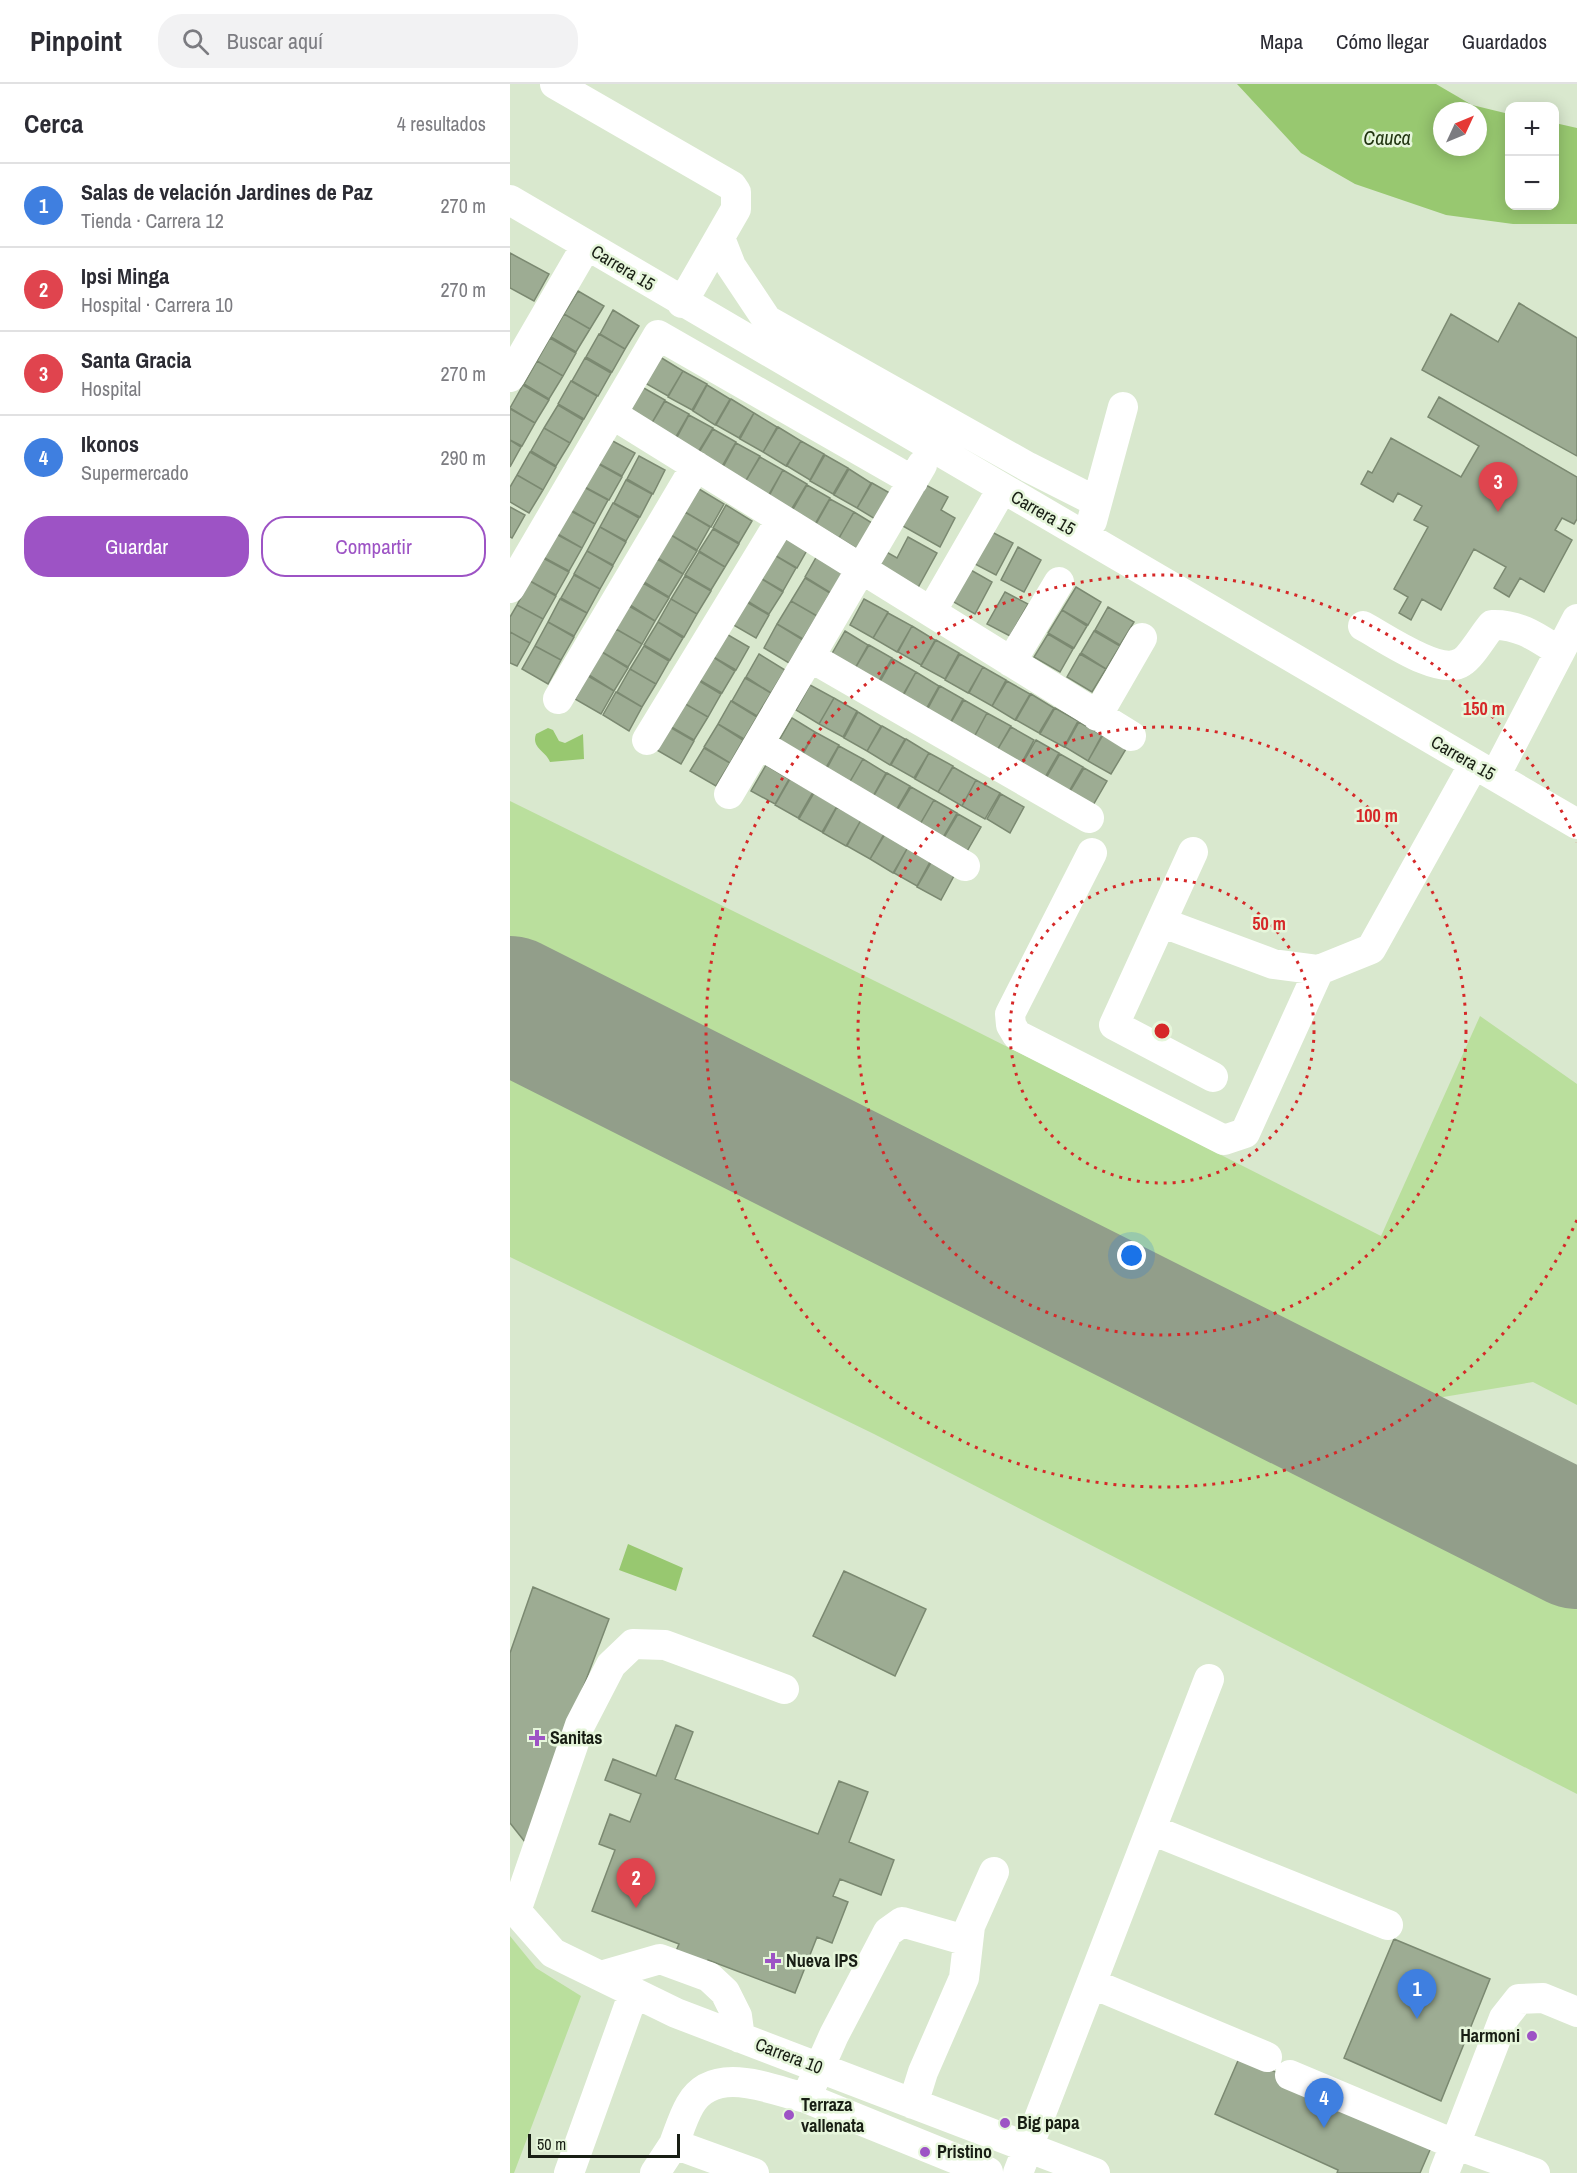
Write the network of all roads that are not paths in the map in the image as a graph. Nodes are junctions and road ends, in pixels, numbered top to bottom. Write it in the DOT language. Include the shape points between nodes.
graph roads {
  1 [pos="555,84"];
  2 [pos="513,208"];
  3 [pos="720,238"];
  4 [pos="586,246"];
  5 [pos="682,303"];
  6 [pos="512,368"];
  7 [pos="1123,407"];
  8 [pos="612,414"];
  9 [pos="931,447"];
  10 [pos="696,466"];
  11 [pos="913,481"];
  12 [pos="1002,489"];
  13 [pos="1097,502"];
  14 [pos="781,520"];
  15 [pos="1087,538"];
  16 [pos="862,570"];
  17 [pos="1059,582"];
  18 [pos="510,588"];
  19 [pos="931,612"];
  20 [pos="1577,619"];
  21 [pos="1364,626"];
  22 [pos="1142,638"];
  23 [pos="1560,652"];
  24 [pos="810,657"];
  25 [pos="1011,662"];
  26 [pos="558,699"];
  27 [pos="1097,716"];
  28 [pos="1131,736"];
  29 [pos="647,740"];
  30 [pos="759,744"];
  31 [pos="1485,770"];
  32 [pos="729,794"];
  33 [pos="1089,818"];
  34 [pos="1577,824"];
  35 [pos="1193,852"];
  36 [pos="1092,853"];
  37 [pos="965,866"];
  38 [pos="1163,923"];
  39 [pos="1319,970"];
  40 [pos="1214,1077"];
  41 [pos="1209,1679"];
  42 [pos="784,1689"];
  43 [pos="1152,1830"];
  44 [pos="994,1872"];
  45 [pos="513,1905"];
  46 [pos="1388,1925"];
  47 [pos="968,1941"];
  48 [pos="601,1976"];
  49 [pos="1093,1984"];
  50 [pos="634,1992"];
  51 [pos="1577,2012"];
  52 [pos="740,2038"];
  53 [pos="1267,2057"];
  54 [pos="820,2068"];
  55 [pos="1290,2075"];
  56 [pos="806,2098"];
  57 [pos="913,2104"];
  58 [pos="1001,2138"];
  59 [pos="674,2144"];
  60 [pos="1454,2144"];
  61 [pos="1024,2161"];
  62 [pos="569,2173"];
  63 [pos="655,2173"];
  64 [pos="754,2173"];
  65 [pos="988,2173"];
  66 [pos="1095,2173"];
  67 [pos="1444,2173"];
  68 [pos="1535,2173"];
  1 -- 3 [label="street" via="732,186 736,209"];
  2 -- 4 [label="street, Carrera 15"];
  3 -- 5 [label="street"];
  3 -- 13 [label="street" via="731,266 766,320"];
  4 -- 5 [label="street, Carrera 15"];
  4 -- 6 [label="street"];
  5 -- 9 [label="street, Carrera 15"];
  7 -- 13 [label="street"];
  8 -- 10 [label="street"];
  8 -- 11 [label="street" via="658,335"];
  8 -- 18 [label="street"];
  9 -- 11 [label="street"];
  9 -- 12 [label="street, Carrera 15"];
  10 -- 14 [label="street"];
  10 -- 26 [label="street"];
  11 -- 16 [label="street"];
  12 -- 15 [label="street, Carrera 15"];
  12 -- 19 [label="street"];
  13 -- 15 [label="street"];
  14 -- 16 [label="street"];
  14 -- 29 [label="street"];
  15 -- 31 [label="street, Carrera 15"];
  16 -- 19 [label="street"];
  16 -- 24 [label="street"];
  17 -- 25 [label="street"];
  19 -- 25 [label="street"];
  20 -- 23 [label="street"];
  21 -- 23 [label="street" via="1428,661 1449,666 1463,662 1492,625 1525,630"];
  22 -- 27 [label="street"];
  23 -- 31 [label="street"];
  24 -- 30 [label="street"];
  24 -- 33 [label="street"];
  25 -- 27 [label="street"];
  27 -- 28 [label="street"];
  30 -- 32 [label="street"];
  30 -- 37 [label="street"];
  31 -- 34 [label="street, Carrera 15"];
  31 -- 39 [label="street" via="1371,949"];
  35 -- 38 [label="street"];
  36 -- 39 [label="street" via="1010,1014 1017,1035 1224,1140 1235,1138 1245,1133"];
  38 -- 39 [label="street" via="1273,964"];
  38 -- 40 [label="street" via="1114,1025"];
  41 -- 43 [label="street"];
  42 -- 45 [label="street" via="665,1645 633,1644 611,1665 580,1725"];
  43 -- 46 [label="street"];
  43 -- 49 [label="street"];
  44 -- 47 [label="street" via="970,1926"];
  45 -- 48 [label="street, Carrera 10" via="553,1953"];
  47 -- 54 [label="street" via="902,1922 888,1932"];
  47 -- 57 [label="street" via="964,1978"];
  48 -- 50 [label="street, Carrera 10"];
  48 -- 52 [label="street" via="660,1959 709,1977 725,1992 737,2016"];
  49 -- 53 [label="street"];
  49 -- 61 [label="street"];
  50 -- 52 [label="street, Carrera 10"];
  50 -- 62 [label="street"];
  51 -- 60 [label="street" via="1543,1998 1519,1999 1504,2018"];
  52 -- 54 [label="street, Carrera 10"];
  54 -- 56 [label="street"];
  54 -- 57 [label="street, Carrera 10"];
  55 -- 60 [label="street"];
  56 -- 59 [label="street" via="731,2080 704,2089 691,2104"];
  56 -- 65 [label="street"];
  57 -- 58 [label="street, Carrera 10"];
  58 -- 61 [label="street, Carrera 10"];
  58 -- 65 [label="street"];
  59 -- 63 [label="street"];
  59 -- 64 [label="street"];
  60 -- 67 [label="street"];
  60 -- 68 [label="street"];
  61 -- 66 [label="street, Carrera 10"];
}
